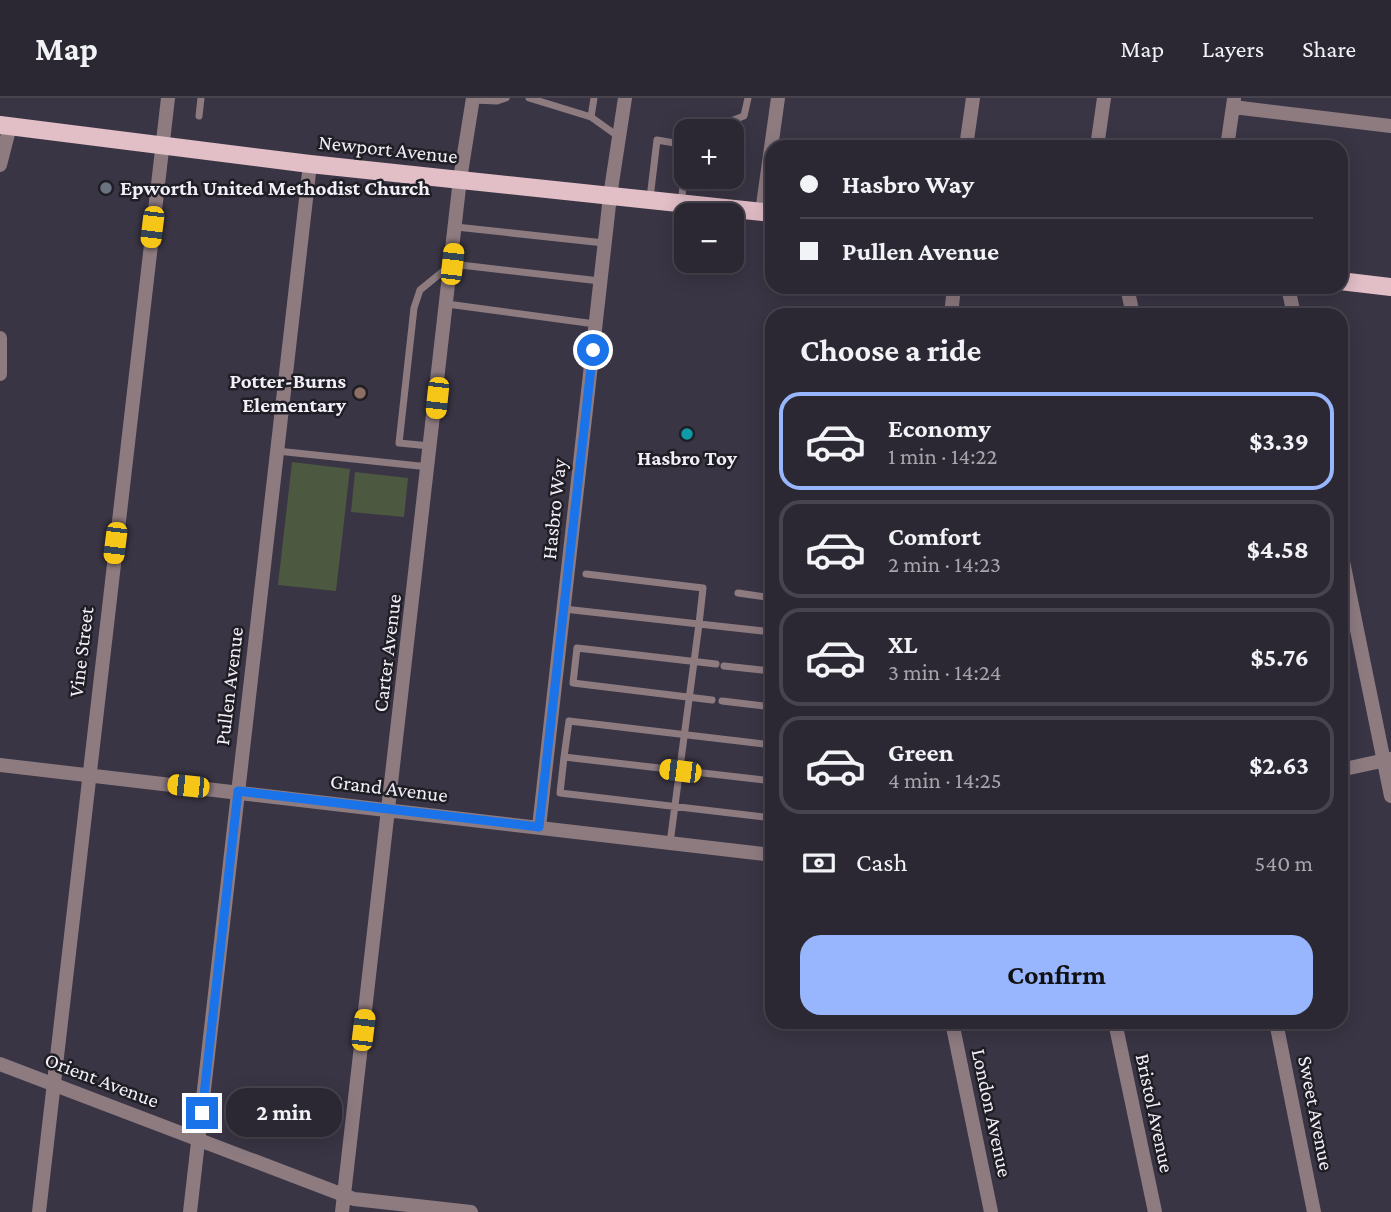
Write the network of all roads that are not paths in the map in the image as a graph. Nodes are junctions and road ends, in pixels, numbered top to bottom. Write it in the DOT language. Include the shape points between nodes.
graph roads {
  1 [pos="168,98"];
  2 [pos="201,98"];
  3 [pos="506,98"];
  4 [pos="529,98"];
  5 [pos="594,98"];
  6 [pos="625,98"];
  7 [pos="748,98"];
  8 [pos="778,98"];
  9 [pos="973,98"];
  10 [pos="1104,98"];
  11 [pos="472,99"];
  12 [pos="552,100"];
  13 [pos="1234,102"];
  14 [pos="199,116"];
  15 [pos="591,117"];
  16 [pos="736,119"];
  17 [pos="5,125"];
  18 [pos="1391,126"];
  19 [pos="619,137"];
  20 [pos="774,140"];
  21 [pos="967,140"];
  22 [pos="1098,140"];
  23 [pos="1228,140"];
  24 [pos="674,143"];
  25 [pos="162,146"];
  26 [pos="310,164"];
  27 [pos="0,165"];
  28 [pos="460,179"];
  29 [pos="610,196"];
  30 [pos="650,200"];
  31 [pos="674,203"];
  32 [pos="744,210"];
  33 [pos="765,212"];
  34 [pos="456,226"];
  35 [pos="605,243"];
  36 [pos="452,264"];
  37 [pos="601,281"];
  38 [pos="1348,282"];
  39 [pos="1391,287"];
  40 [pos="447,304"];
  41 [pos="596,324"];
  42 [pos="0,338"];
  43 [pos="0,373"];
  44 [pos="432,446"];
  45 [pos="277,450"];
  46 [pos="429,467"];
  47 [pos="586,574"];
  48 [pos="1348,583"];
  49 [pos="738,593"];
  50 [pos="765,597"];
  51 [pos="564,609"];
  52 [pos="699,624"];
  53 [pos="765,631"];
  54 [pos="694,662"];
  55 [pos="765,670"];
  56 [pos="690,698"];
  57 [pos="712,700"];
  58 [pos="722,701"];
  59 [pos="765,706"];
  60 [pos="686,735"];
  61 [pos="765,744"];
  62 [pos="564,757"];
  63 [pos="1387,760"];
  64 [pos="0,765"];
  65 [pos="1348,768"];
  66 [pos="680,771"];
  67 [pos="88,775"];
  68 [pos="765,780"];
  69 [pos="238,791"];
  70 [pos="1391,796"];
  71 [pos="676,807"];
  72 [pos="388,810"];
  73 [pos="765,817"];
  74 [pos="539,827"];
  75 [pos="670,843"];
  76 [pos="765,854"];
  77 [pos="953,1029"];
  78 [pos="1116,1029"];
  79 [pos="1277,1029"];
  80 [pos="0,1063"];
  81 [pos="54,1084"];
  82 [pos="198,1140"];
  83 [pos="344,1196"];
  84 [pos="39,1212"];
  85 [pos="190,1212"];
  86 [pos="342,1212"];
  87 [pos="471,1212"];
  88 [pos="991,1212"];
  89 [pos="1155,1212"];
  90 [pos="1314,1212"];
  1 -- 25 [label="street, Vine Street"];
  2 -- 14 [label="lane"];
  3 -- 11 [label="lane" via="497,102"];
  4 -- 12 [label="lane"];
  5 -- 15 [label="lane"];
  6 -- 19 [label="street, Hasbro Way"];
  7 -- 16 [label="lane" via="744,116"];
  8 -- 20 [label="street"];
  9 -- 21 [label="street"];
  10 -- 22 [label="street"];
  11 -- 28 [label="street, Carter Avenue"];
  12 -- 15 [label="lane"];
  13 -- 18 [label="street"];
  13 -- 23 [label="street"];
  15 -- 19 [label="lane"];
  17 -- 25 [label="main road, Newport Avenue"];
  17 -- 27 [label="street"];
  19 -- 29 [label="street, Hasbro Way"];
  24 -- 30 [label="lane" via="657,140"];
  25 -- 26 [label="main road, Newport Avenue"];
  25 -- 67 [label="street, Vine Street"];
  26 -- 28 [label="main road, Newport Avenue"];
  26 -- 45 [label="street, Pullen Avenue"];
  28 -- 29 [label="main road, Newport Avenue"];
  28 -- 34 [label="street, Carter Avenue"];
  29 -- 30 [label="main road, Newport Avenue"];
  29 -- 35 [label="street, Hasbro Way"];
  30 -- 31 [label="main road, Newport Avenue"];
  32 -- 33 [label="main road, Newport Avenue"];
  34 -- 35 [label="lane"];
  34 -- 36 [label="street, Carter Avenue"];
  35 -- 37 [label="street, Hasbro Way"];
  36 -- 37 [label="lane"];
  36 -- 40 [label="street, Carter Avenue"];
  36 -- 44 [label="lane" via="417,297 399,443"];
  37 -- 41 [label="street, Hasbro Way"];
  38 -- 39 [label="main road"];
  40 -- 41 [label="lane"];
  40 -- 44 [label="street, Carter Avenue"];
  41 -- 51 [label="street, Hasbro Way"];
  42 -- 43 [label="street"];
  44 -- 46 [label="street, Carter Avenue"];
  45 -- 46 [label="lane"];
  45 -- 69 [label="street, Pullen Avenue"];
  46 -- 72 [label="street, Carter Avenue"];
  47 -- 52 [label="lane" via="703,588"];
  48 -- 63 [label="street"];
  49 -- 50 [label="lane"];
  51 -- 52 [label="lane"];
  51 -- 74 [label="street, Hasbro Way"];
  52 -- 53 [label="lane"];
  52 -- 54 [label="lane"];
  54 -- 55 [label="lane"];
  54 -- 56 [label="lane"];
  54 -- 56 [label="lane" via="577,648 573,683"];
  56 -- 57 [label="lane"];
  56 -- 60 [label="lane"];
  58 -- 59 [label="lane"];
  60 -- 61 [label="lane"];
  60 -- 62 [label="lane" via="569,721"];
  60 -- 66 [label="lane"];
  62 -- 66 [label="lane"];
  62 -- 71 [label="lane" via="560,793"];
  63 -- 65 [label="street"];
  63 -- 70 [label="street"];
  64 -- 67 [label="street, Grand Avenue"];
  66 -- 68 [label="lane"];
  66 -- 71 [label="lane"];
  67 -- 69 [label="street, Grand Avenue"];
  67 -- 81 [label="street, Vine Street"];
  69 -- 72 [label="street, Grand Avenue"];
  69 -- 82 [label="street, Pullen Avenue"];
  71 -- 73 [label="lane"];
  71 -- 75 [label="lane"];
  72 -- 74 [label="street, Grand Avenue"];
  72 -- 83 [label="street, Carter Avenue"];
  74 -- 75 [label="street, Grand Avenue"];
  75 -- 76 [label="street, Grand Avenue"];
  77 -- 88 [label="street, London Avenue"];
  78 -- 89 [label="street, Bristol Avenue"];
  79 -- 90 [label="street, Sweet Avenue"];
  80 -- 81 [label="street, Orient Avenue"];
  81 -- 82 [label="street, Orient Avenue"];
  81 -- 84 [label="street, Vine Street"];
  82 -- 83 [label="street, Orient Avenue"];
  82 -- 85 [label="street, Pullen Avenue"];
  83 -- 86 [label="street, Carter Avenue"];
  83 -- 87 [label="street, Orient Avenue"];
}
